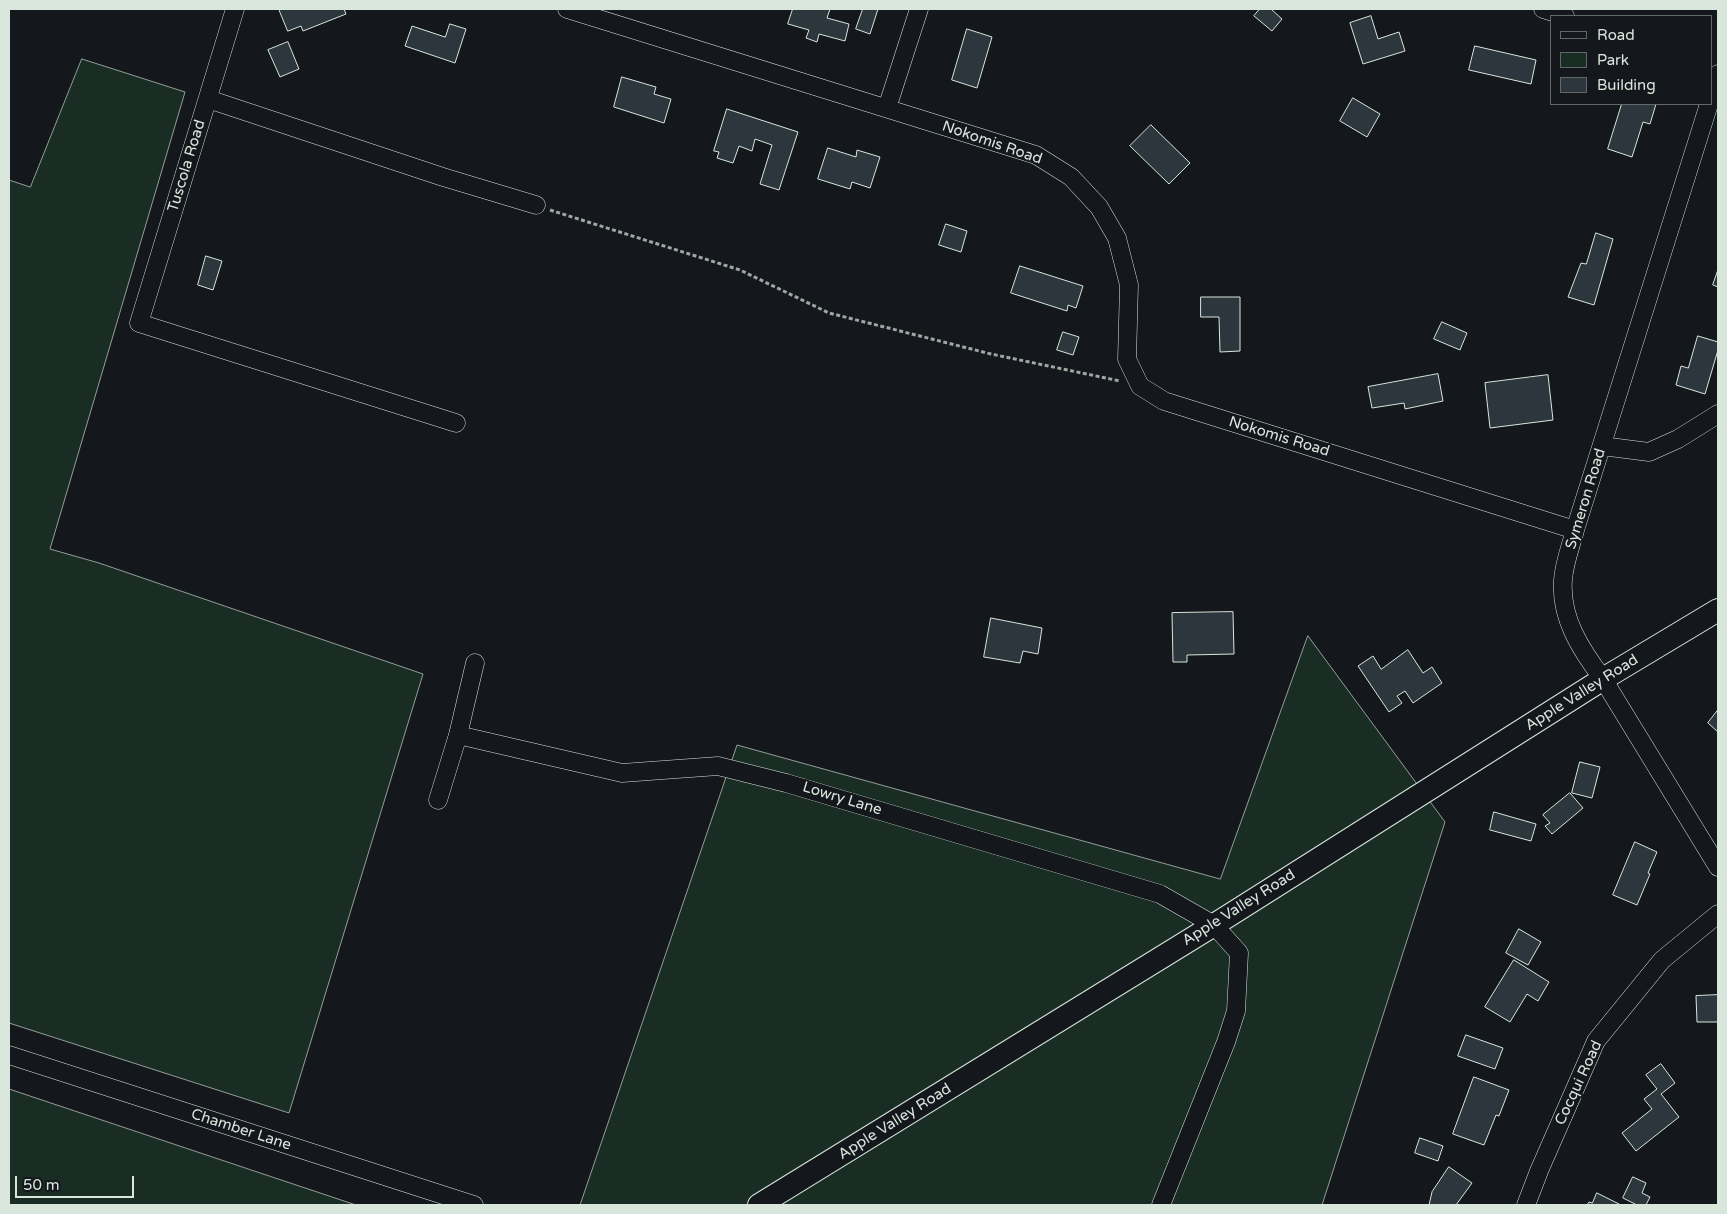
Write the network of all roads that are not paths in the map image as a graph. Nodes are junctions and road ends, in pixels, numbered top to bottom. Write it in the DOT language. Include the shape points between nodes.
graph roads {
  1 [pos="235,9"];
  2 [pos="571,9"];
  3 [pos="919,9"];
  4 [pos="1543,9"];
  5 [pos="1562,15"];
  6 [pos="1718,74"];
  7 [pos="1712,95"];
  8 [pos="208,99"];
  9 [pos="1709,105"];
  10 [pos="887,108"];
  11 [pos="536,205"];
  12 [pos="1718,414"];
  13 [pos="456,423"];
  14 [pos="1602,446"];
  15 [pos="1575,530"];
  16 [pos="1718,610"];
  17 [pos="475,663"];
  18 [pos="1603,679"];
  19 [pos="458,735"];
  20 [pos="438,800"];
  21 [pos="1718,867"];
  22 [pos="1718,914"];
  23 [pos="1214,924"];
  24 [pos="9,1055"];
  25 [pos="474,1205"];
  26 [pos="759,1205"];
  27 [pos="1160,1205"];
  28 [pos="1526,1205"];
  1 -- 8 [label="street, Tuscola Road"];
  2 -- 10 [label="street, Nokomis Road"];
  3 -- 10 [label="street"];
  4 -- 5 [label="street"];
  6 -- 7 [label="street"];
  8 -- 11 [label="street"];
  8 -- 13 [label="street, Tuscola Road" via="139,323"];
  9 -- 14 [label="street, Symeron Road"];
  10 -- 15 [label="street, Nokomis Road" via="1036,155 1071,176 1099,206 1116,238 1129,286 1128,359 1140,386 1164,401"];
  12 -- 14 [label="street" via="1678,440 1649,452"];
  14 -- 15 [label="street, Symeron Road"];
  15 -- 18 [label="street, Symeron Road" via="1565,566 1564,600 1576,638"];
  16 -- 18 [label="main road, Apple Valley Road"];
  17 -- 19 [label="street"];
  18 -- 21 [label="street, Symeron Road"];
  18 -- 23 [label="main road, Apple Valley Road"];
  19 -- 20 [label="street"];
  19 -- 23 [label="street, Lowry Lane" via="622,773 718,766 786,782 1160,894"];
  22 -- 28 [label="street, Cocqui Road" via="1662,960 1596,1041"];
  23 -- 26 [label="main road, Apple Valley Road"];
  23 -- 27 [label="street" via="1239,953 1236,1011"];
  24 -- 25 [label="street, Chamber Lane"];
}
